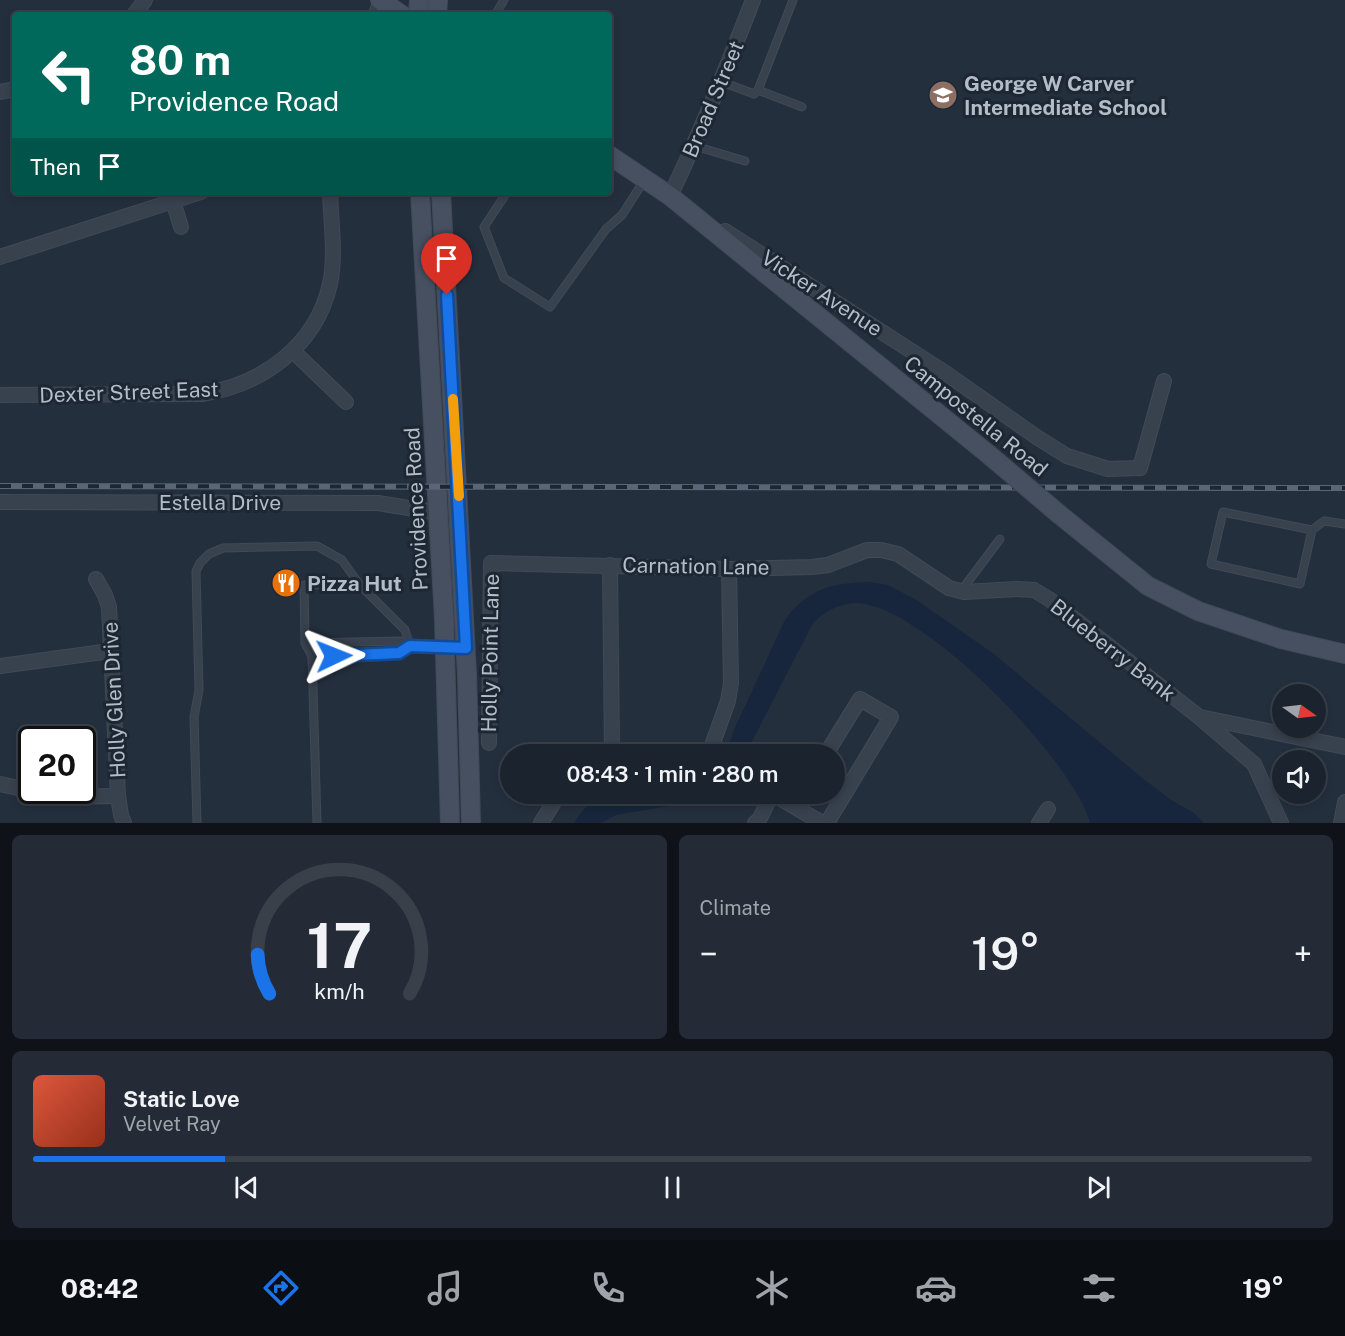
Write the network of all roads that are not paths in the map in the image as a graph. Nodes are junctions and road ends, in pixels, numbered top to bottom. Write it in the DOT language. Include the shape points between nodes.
graph roads {
  1 [pos="379,0"];
  2 [pos="753,0"];
  3 [pos="794,0"];
  4 [pos="397,12"];
  5 [pos="722,82"];
  6 [pos="758,90"];
  7 [pos="802,107"];
  8 [pos="695,146"];
  9 [pos="612,157"];
  10 [pos="745,161"];
  11 [pos="645,179"];
  12 [pos="192,195"];
  13 [pos="330,195"];
  14 [pos="420,195"];
  15 [pos="441,195"];
  16 [pos="505,195"];
  17 [pos="670,196"];
  18 [pos="173,201"];
  19 [pos="181,227"];
  20 [pos="0,257"];
  21 [pos="293,351"];
  22 [pos="1164,381"];
  23 [pos="0,395"];
  24 [pos="346,402"];
  25 [pos="455,424"];
  26 [pos="434,425"];
  27 [pos="0,502"];
  28 [pos="439,513"];
  29 [pos="1345,524"];
  30 [pos="1312,530"];
  31 [pos="1000,539"];
  32 [pos="898,554"];
  33 [pos="491,563"];
  34 [pos="610,565"];
  35 [pos="729,569"];
  36 [pos="96,579"];
  37 [pos="359,584"];
  38 [pos="961,591"];
  39 [pos="305,643"];
  40 [pos="410,646"];
  41 [pos="446,648"];
  42 [pos="466,648"];
  43 [pos="110,651"];
  44 [pos="1345,654"];
  45 [pos="312,656"];
  46 [pos="0,666"];
  47 [pos="1198,716"];
  48 [pos="489,743"];
  49 [pos="612,744"];
  50 [pos="713,744"];
  51 [pos="832,744"];
  52 [pos="1345,747"];
  53 [pos="0,784"];
  54 [pos="845,793"];
  55 [pos="118,796"];
  56 [pos="1345,802"];
  57 [pos="553,804"];
  58 [pos="767,804"];
  59 [pos="790,804"];
  60 [pos="838,804"];
  61 [pos="794,806"];
  62 [pos="1048,809"];
  63 [pos="758,822"];
  64 [pos="124,823"];
  65 [pos="197,823"];
  66 [pos="317,823"];
  67 [pos="450,823"];
  68 [pos="471,823"];
  69 [pos="541,823"];
  70 [pos="822,823"];
  71 [pos="827,823"];
  72 [pos="1039,823"];
  73 [pos="1281,823"];
  74 [pos="1341,823"];
  1 -- 4 [label="main road"];
  2 -- 5 [label="street, Broad Street"];
  3 -- 6 [label="lane"];
  5 -- 6 [label="lane" via="754,94"];
  5 -- 8 [label="street, Broad Street"];
  6 -- 7 [label="lane"];
  8 -- 10 [label="lane"];
  8 -- 17 [label="street, Broad Street"];
  9 -- 11 [label="main road, Campostella Road"];
  11 -- 16 [label="lane" via="550,307 504,278 484,227"];
  11 -- 17 [label="main road, Campostella Road"];
  12 -- 18 [label="street"];
  13 -- 21 [label="street, Dexter Street East" via="329,285 312,326"];
  14 -- 26 [label="main road, Providence Road"];
  15 -- 25 [label="main road, Providence Road"];
  17 -- 22 [label="street, Vicker Avenue" via="947,374 1038,438 1088,464 1108,469 1140,468"];
  17 -- 44 [label="main road, Campostella Road, bridge" via="1148,586 1198,611 1281,639"];
  18 -- 19 [label="street"];
  18 -- 20 [label="street"];
  21 -- 23 [label="street, Dexter Street East" via="274,368 226,391"];
  21 -- 24 [label="street"];
  25 -- 26 [label="lane"];
  25 -- 42 [label="main road, Providence Road"];
  26 -- 28 [label="main road, Providence Road"];
  27 -- 28 [label="street, Estella Drive" via="369,502"];
  28 -- 41 [label="main road, Providence Road"];
  29 -- 30 [label="lane" via="1324,521"];
  30 -- 30 [label="lane" via="1300,584 1211,564 1223,512"];
  31 -- 38 [label="lane"];
  32 -- 35 [label="street, Carnation Lane" via="867,550 828,565"];
  32 -- 38 [label="street, Blueberry Bank" via="949,588"];
  33 -- 34 [label="street, Carnation Lane"];
  33 -- 48 [label="street, Holly Point Lane"];
  34 -- 35 [label="street, Carnation Lane"];
  34 -- 49 [label="street"];
  35 -- 50 [label="street" via="731,683"];
  36 -- 43 [label="street, Holly Glen Drive" via="109,607"];
  37 -- 39 [label="lane" via="304,585"];
  37 -- 40 [label="lane" via="405,630"];
  37 -- 65 [label="lane" via="342,560 309,544 223,548 200,563 196,571 199,690 194,717"];
  38 -- 47 [label="street, Blueberry Bank" via="1034,590"];
  39 -- 40 [label="lane" via="400,641"];
  39 -- 45 [label="lane"];
  40 -- 41 [label="lane"];
  40 -- 45 [label="lane" via="399,653"];
  41 -- 42 [label="lane"];
  41 -- 67 [label="main road, Providence Road"];
  42 -- 68 [label="main road, Providence Road"];
  43 -- 46 [label="street"];
  43 -- 55 [label="street, Holly Glen Drive"];
  45 -- 66 [label="lane"];
  47 -- 52 [label="street"];
  47 -- 73 [label="street, Blueberry Bank" via="1254,764"];
  51 -- 54 [label="street" via="860,699 891,717"];
  53 -- 55 [label="street" via="60,797"];
  55 -- 64 [label="street, Holly Glen Drive"];
  56 -- 74 [label="street"];
  57 -- 69 [label="street"];
  58 -- 63 [label="street"];
  59 -- 61 [label="street"];
  60 -- 71 [label="street"];
  61 -- 70 [label="street"];
  62 -- 72 [label="street"];
}
